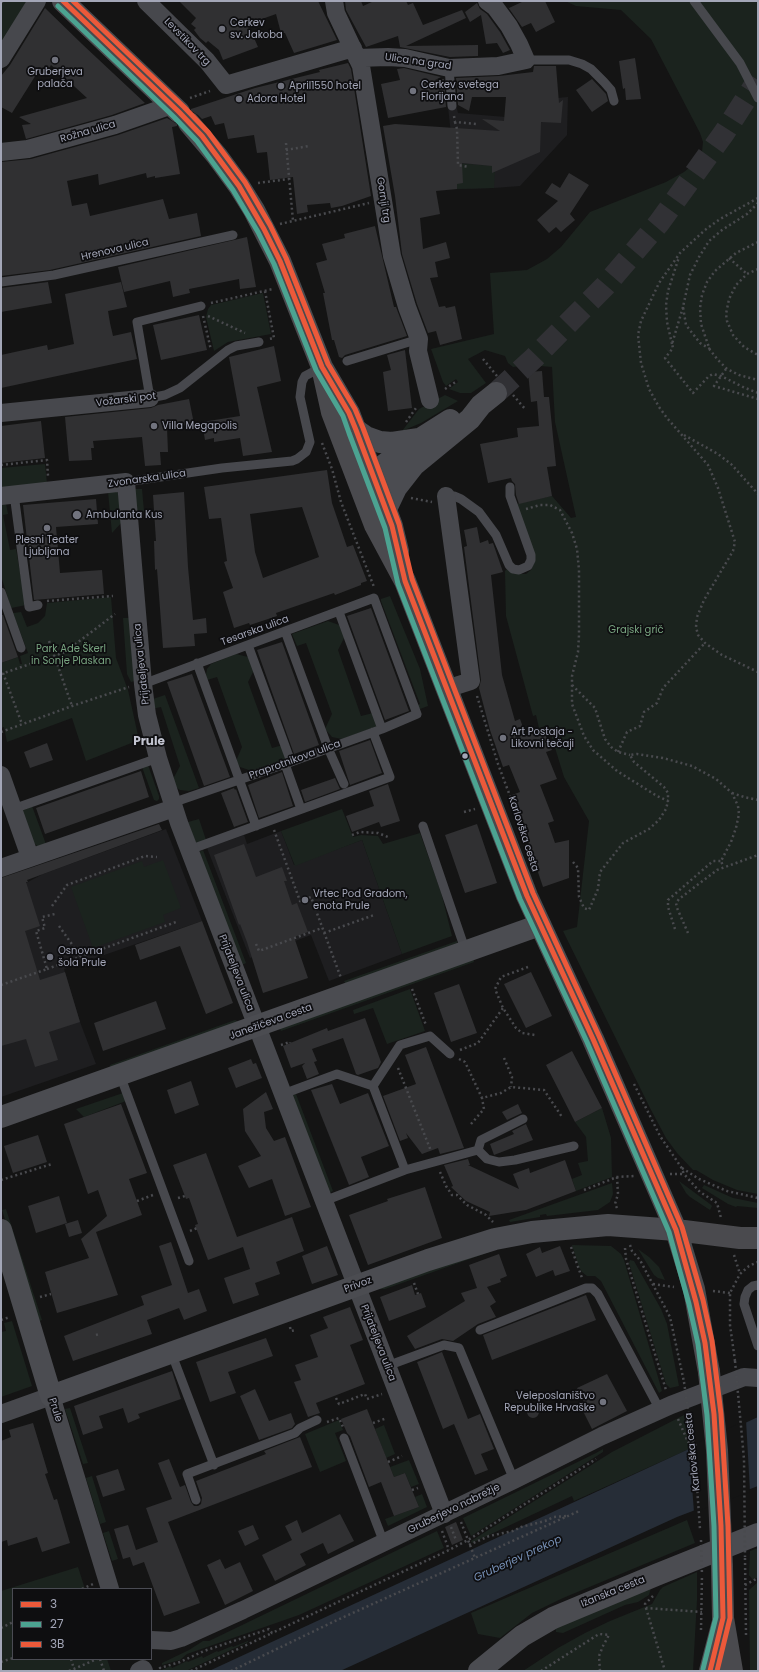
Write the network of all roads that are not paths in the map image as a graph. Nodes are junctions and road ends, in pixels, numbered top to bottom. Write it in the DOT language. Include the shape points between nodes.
graph roads {
  1 [pos="37,1"];
  2 [pos="63,1"];
  3 [pos="146,1"];
  4 [pos="334,1"];
  5 [pos="487,1"];
  6 [pos="694,1"];
  7 [pos="355,53"];
  8 [pos="1,59"];
  9 [pos="526,60"];
  10 [pos="449,68"];
  11 [pos="758,98"];
  12 [pos="614,101"];
  13 [pos="183,109"];
  14 [pos="453,110"];
  15 [pos="1,152"];
  16 [pos="233,235"];
  17 [pos="1,282"];
  18 [pos="201,306"];
  19 [pos="419,339"];
  20 [pos="259,342"];
  21 [pos="347,361"];
  22 [pos="322,367"];
  23 [pos="150,398"];
  24 [pos="430,400"];
  25 [pos="1,413"];
  26 [pos="351,439"];
  27 [pos="420,439"];
  28 [pos="414,465"];
  29 [pos="374,472"];
  30 [pos="126,482"];
  31 [pos="510,487"];
  32 [pos="8,495"];
  33 [pos="364,497"];
  34 [pos="447,501"];
  35 [pos="386,509"];
  36 [pos="405,581"];
  37 [pos="1,592"];
  38 [pos="38,606"];
  39 [pos="339,612"];
  40 [pos="285,631"];
  41 [pos="248,645"];
  42 [pos="21,648"];
  43 [pos="197,663"];
  44 [pos="136,685"];
  45 [pos="446,689"];
  46 [pos="417,714"];
  47 [pos="378,731"];
  48 [pos="328,748"];
  49 [pos="158,758"];
  50 [pos="288,763"];
  51 [pos="1,775"];
  52 [pos="238,781"];
  53 [pos="344,784"];
  54 [pos="173,806"];
  55 [pos="13,809"];
  56 [pos="301,809"];
  57 [pos="256,826"];
  58 [pos="423,826"];
  59 [pos="190,850"];
  60 [pos="30,857"];
  61 [pos="1,868"];
  62 [pos="540,925"];
  63 [pos="466,952"];
  64 [pos="257,1026"];
  65 [pos="450,1054"];
  66 [pos="120,1075"];
  67 [pos="374,1086"];
  68 [pos="283,1094"];
  69 [pos="1,1117"];
  70 [pos="523,1119"];
  71 [pos="574,1146"];
  72 [pos="478,1150"];
  73 [pos="405,1170"];
  74 [pos="324,1201"];
  75 [pos="1,1230"];
  76 [pos="676,1230"];
  77 [pos="758,1238"];
  78 [pos="189,1261"];
  79 [pos="758,1285"];
  80 [pos="356,1286"];
  81 [pos="480,1330"];
  82 [pos="758,1346"];
  83 [pos="171,1352"];
  84 [pos="387,1366"];
  85 [pos="757,1374"];
  86 [pos="51,1396"];
  87 [pos="668,1412"];
  88 [pos="1,1414"];
  89 [pos="317,1420"];
  90 [pos="344,1438"];
  91 [pos="214,1465"];
  92 [pos="514,1480"];
  93 [pos="196,1500"];
  94 [pos="448,1520"];
  95 [pos="758,1534"];
  96 [pos="384,1542"];
  97 [pos="103,1586"];
  98 [pos="724,1618"];
  99 [pos="152,1640"];
  100 [pos="151,1667"];
  101 [pos="139,1671"];
  102 [pos="479,1671"];
  103 [pos="710,1671"];
  104 [pos="732,1671"];
  1 -- 8 [label="street"];
  2 -- 13 [label="main road"];
  3 -- 7 [label="street, Levstikov trg" via="196,50 226,85"];
  4 -- 7 [label="street, Gornji trg" via="336,13"];
  5 -- 9 [label="street" via="508,26"];
  6 -- 11 [label="lane" via="740,63"];
  7 -- 10 [label="street, Ulica na grad"];
  7 -- 19 [label="street, Gornji trg" via="361,66 372,125 392,256"];
  9 -- 10 [label="street, Ulica na grad" via="498,66"];
  9 -- 12 [label="lane" via="568,60 582,64 591,69 611,90"];
  10 -- 14 [label="lane"];
  13 -- 15 [label="street, Rožna ulica" via="28,149"];
  13 -- 22 [label="main road, Karlovška cesta" via="254,210 280,261"];
  16 -- 17 [label="lane, Hrenova ulica" via="54,275"];
  18 -- 23 [label="lane" via="137,322"];
  19 -- 21 [label="lane"];
  19 -- 24 [label="street, Gornji trg" via="418,351"];
  20 -- 23 [label="lane, Vožarski pot" via="228,350 180,388"];
  22 -- 26 [label="main road, Karlovška cesta" via="332,412"];
  22 -- 30 [label="lane, Zvonarska ulica" via="305,376 302,382 300,397 310,442 306,452 298,459"];
  23 -- 25 [label="street, Vožarski pot"];
  26 -- 27 [label="street" via="366,436 380,442 392,443"];
  26 -- 29 [label="main road, Karlovška cesta"];
  26 -- 33 [label="main road, Karlovška cesta"];
  27 -- 28 [label="street" via="488,399 470,419"];
  27 -- 29 [label="street"];
  28 -- 29 [label="street" via="388,472"];
  28 -- 35 [label="street" via="396,488"];
  29 -- 33 [label="street"];
  29 -- 35 [label="main road, Karlovška cesta"];
  30 -- 32 [label="street, Zvonarska ulica"];
  30 -- 44 [label="street, Prijateljeva ulica"];
  31 -- 34 [label="lane" via="515,513 531,555 528,566 519,570 509,565 496,535 479,512 457,497"];
  32 -- 38 [label="lane" via="29,607"];
  33 -- 36 [label="main road, Karlovška cesta" via="375,525"];
  34 -- 45 [label="street" via="471,681"];
  35 -- 36 [label="main road, Karlovška cesta"];
  36 -- 45 [label="main road, Karlovška cesta"];
  37 -- 42 [label="lane"];
  39 -- 40 [label="lane, Tesarska ulica"];
  39 -- 46 [label="lane, Tesarska ulica" via="374,598"];
  39 -- 47 [label="lane"];
  40 -- 41 [label="lane, Tesarska ulica"];
  40 -- 48 [label="lane"];
  41 -- 43 [label="lane, Tesarska ulica"];
  41 -- 50 [label="lane"];
  43 -- 44 [label="lane, Tesarska ulica"];
  43 -- 52 [label="lane"];
  44 -- 49 [label="street, Prijateljeva ulica"];
  45 -- 62 [label="main road, Karlovška cesta"];
  46 -- 47 [label="lane, Praprotnikova ulica"];
  47 -- 48 [label="lane, Praprotnikova ulica"];
  47 -- 56 [label="lane" via="390,777"];
  48 -- 50 [label="lane, Praprotnikova ulica"];
  48 -- 53 [label="lane"];
  49 -- 54 [label="street, Prijateljeva ulica"];
  49 -- 55 [label="lane"];
  50 -- 52 [label="lane, Praprotnikova ulica"];
  50 -- 56 [label="lane"];
  51 -- 55 [label="street"];
  52 -- 54 [label="lane, Praprotnikova ulica"];
  52 -- 57 [label="lane"];
  54 -- 59 [label="street, Prijateljeva ulica"];
  54 -- 60 [label="street, Praprotnikova ulica"];
  55 -- 60 [label="street"];
  56 -- 57 [label="lane"];
  57 -- 59 [label="lane"];
  58 -- 63 [label="lane"];
  59 -- 64 [label="street, Prijateljeva ulica"];
  60 -- 61 [label="street, Praprotnikova ulica"];
  62 -- 63 [label="street, Janežičeva cesta"];
  62 -- 76 [label="main road, Karlovška cesta"];
  63 -- 64 [label="street, Janežičeva cesta"];
  64 -- 66 [label="street, Janežičeva cesta"];
  64 -- 68 [label="street, Prijateljeva ulica"];
  65 -- 67 [label="lane" via="430,1036 400,1045"];
  66 -- 69 [label="street, Janežičeva cesta"];
  66 -- 78 [label="lane"];
  67 -- 68 [label="lane" via="337,1074"];
  67 -- 73 [label="lane"];
  68 -- 74 [label="street, Prijateljeva ulica"];
  70 -- 72 [label="lane" via="481,1140"];
  71 -- 72 [label="lane" via="499,1162 487,1159"];
  72 -- 73 [label="lane"];
  73 -- 74 [label="lane"];
  74 -- 80 [label="street, Prijateljeva ulica"];
  75 -- 86 [label="street, Prule"];
  76 -- 77 [label="main road"];
  76 -- 80 [label="street, Privoz" via="608,1225 532,1232 462,1249"];
  76 -- 98 [label="main road, Karlovška cesta, bridge" via="694,1289 709,1372 717,1450"];
  79 -- 82 [label="lane" via="748,1290 744,1304"];
  80 -- 83 [label="street, Privoz"];
  80 -- 84 [label="street, Prijateljeva ulica"];
  81 -- 87 [label="lane" via="586,1288 592,1288"];
  83 -- 86 [label="street, Privoz"];
  83 -- 91 [label="lane"];
  84 -- 92 [label="lane" via="444,1345 459,1348"];
  84 -- 94 [label="street, Prijateljeva ulica"];
  85 -- 87 [label="street, Gruberjevo nabrežje" via="744,1377"];
  86 -- 88 [label="street"];
  86 -- 97 [label="street, Prule"];
  87 -- 92 [label="street, Gruberjevo nabrežje" via="602,1436"];
  89 -- 91 [label="lane" via="295,1433"];
  90 -- 96 [label="lane"];
  91 -- 93 [label="lane" via="187,1474"];
  92 -- 94 [label="street, Gruberjevo nabrežje"];
  94 -- 96 [label="street, Gruberjevo nabrežje"];
  95 -- 102 [label="street, Ižanska cesta" via="553,1618 522,1636"];
  96 -- 99 [label="street, Gruberjevo nabrežje" via="181,1638"];
  98 -- 103 [label="main road, Karlovška cesta"];
  98 -- 104 [label="main road, Karlovška cesta"];
  100 -- 101 [label="street"];
}
